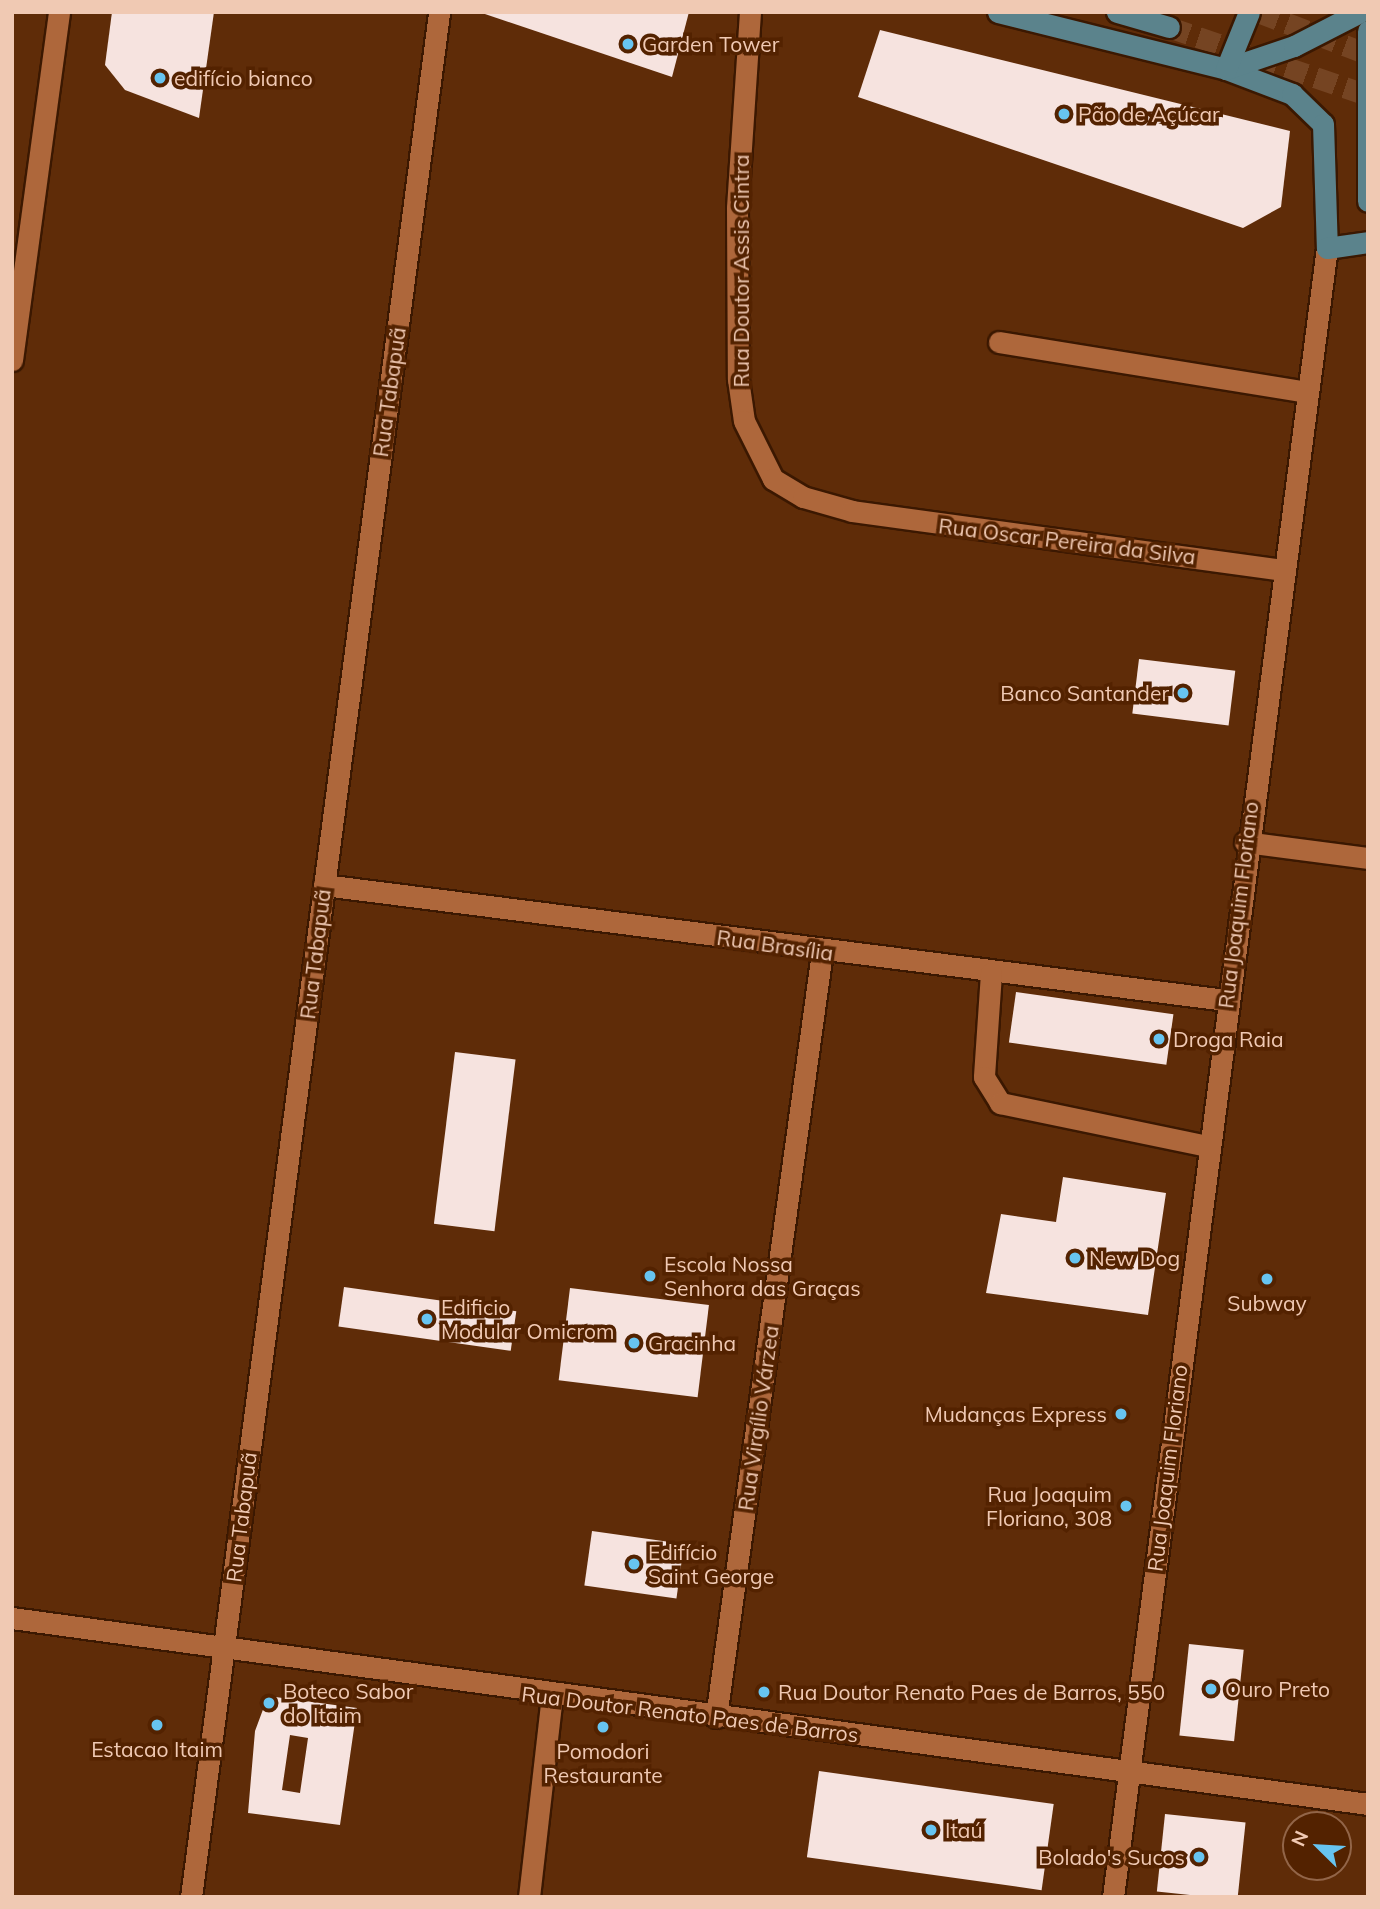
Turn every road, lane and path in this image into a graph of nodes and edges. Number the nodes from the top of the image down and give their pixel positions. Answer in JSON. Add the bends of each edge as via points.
{"nodes":[{"id":1,"x":60,"y":12,"type":"edge"},
{"id":2,"x":439,"y":12,"type":"edge"},
{"id":3,"x":750,"y":12,"type":"edge"},
{"id":4,"x":998,"y":12,"type":"edge"},
{"id":5,"x":1117,"y":12,"type":"edge"},
{"id":6,"x":1249,"y":12,"type":"edge"},
{"id":7,"x":1360,"y":12,"type":"edge"},
{"id":8,"x":1169,"y":27,"type":"tunnel mouth"},
{"id":9,"x":1368,"y":31,"type":"edge"},
{"id":10,"x":1226,"y":69,"type":"junction"},
{"id":11,"x":1368,"y":201,"type":"edge"},
{"id":12,"x":1368,"y":242,"type":"edge"},
{"id":13,"x":1327,"y":248,"type":"junction"},
{"id":14,"x":999,"y":342,"type":"dead end"},
{"id":15,"x":12,"y":360,"type":"edge"},
{"id":16,"x":1307,"y":392,"type":"junction"},
{"id":17,"x":852,"y":510,"type":"joint"},
{"id":18,"x":1282,"y":570,"type":"junction"},
{"id":19,"x":1245,"y":842,"type":"junction"},
{"id":20,"x":1368,"y":858,"type":"edge"},
{"id":21,"x":324,"y":885,"type":"junction"},
{"id":22,"x":822,"y":952,"type":"junction"},
{"id":23,"x":991,"y":973,"type":"junction"},
{"id":24,"x":1226,"y":1000,"type":"junction"},
{"id":25,"x":1207,"y":1146,"type":"junction"},
{"id":26,"x":12,"y":1618,"type":"edge"},
{"id":27,"x":223,"y":1650,"type":"junction"},
{"id":28,"x":552,"y":1696,"type":"junction"},
{"id":29,"x":716,"y":1717,"type":"junction"},
{"id":30,"x":1130,"y":1771,"type":"junction"},
{"id":31,"x":1368,"y":1804,"type":"edge"},
{"id":32,"x":191,"y":1897,"type":"edge"},
{"id":33,"x":529,"y":1897,"type":"edge"},
{"id":34,"x":1112,"y":1897,"type":"edge"}],
"edges":[{"from":1,"to":15,"type":"street"},
{"from":2,"to":21,"type":"street","name":"Rua Tabapuã"},
{"from":3,"to":17,"type":"street","name":"Rua Doutor Assis Cintra","via":[[737,208],[737,379],[744,421],[773,480],[803,497]]},
{"from":4,"to":10,"type":"main road"},
{"from":5,"to":8,"type":"main road"},
{"from":6,"to":10,"type":"main road"},
{"from":7,"to":10,"type":"main road","via":[[1294,46]]},
{"from":9,"to":11,"type":"main road"},
{"from":10,"to":13,"type":"main road","via":[[1292,94],[1323,124]]},
{"from":12,"to":13,"type":"main road"},
{"from":13,"to":16,"type":"street","name":"Rua Joaquim Floriano"},
{"from":14,"to":16,"type":"street"},
{"from":16,"to":18,"type":"street","name":"Rua Joaquim Floriano"},
{"from":17,"to":18,"type":"street","name":"Rua Oscar Pereira da Silva"},
{"from":18,"to":19,"type":"street","name":"Rua Joaquim Floriano"},
{"from":19,"to":20,"type":"street"},
{"from":19,"to":24,"type":"street","name":"Rua Joaquim Floriano"},
{"from":21,"to":22,"type":"street","name":"Rua Brasília"},
{"from":21,"to":27,"type":"street","name":"Rua Tabapuã"},
{"from":22,"to":23,"type":"street","name":"Rua Brasília"},
{"from":22,"to":29,"type":"street","name":"Rua Virgílio Várzea"},
{"from":23,"to":24,"type":"street","name":"Rua Brasília"},
{"from":23,"to":25,"type":"street","via":[[984,1077],[1000,1103]]},
{"from":24,"to":25,"type":"street","name":"Rua Joaquim Floriano"},
{"from":25,"to":30,"type":"street","name":"Rua Joaquim Floriano"},
{"from":26,"to":27,"type":"street","name":"Rua Doutor Renato Paes de Barros"},
{"from":27,"to":28,"type":"street","name":"Rua Doutor Renato Paes de Barros"},
{"from":27,"to":32,"type":"street","name":"Rua Tabapuã"},
{"from":28,"to":29,"type":"street","name":"Rua Doutor Renato Paes de Barros"},
{"from":28,"to":33,"type":"street"},
{"from":29,"to":30,"type":"street","name":"Rua Doutor Renato Paes de Barros"},
{"from":30,"to":31,"type":"street","name":"Rua Doutor Renato Paes de Barros"},
{"from":30,"to":34,"type":"street","name":"Rua Joaquim Floriano"}]}
